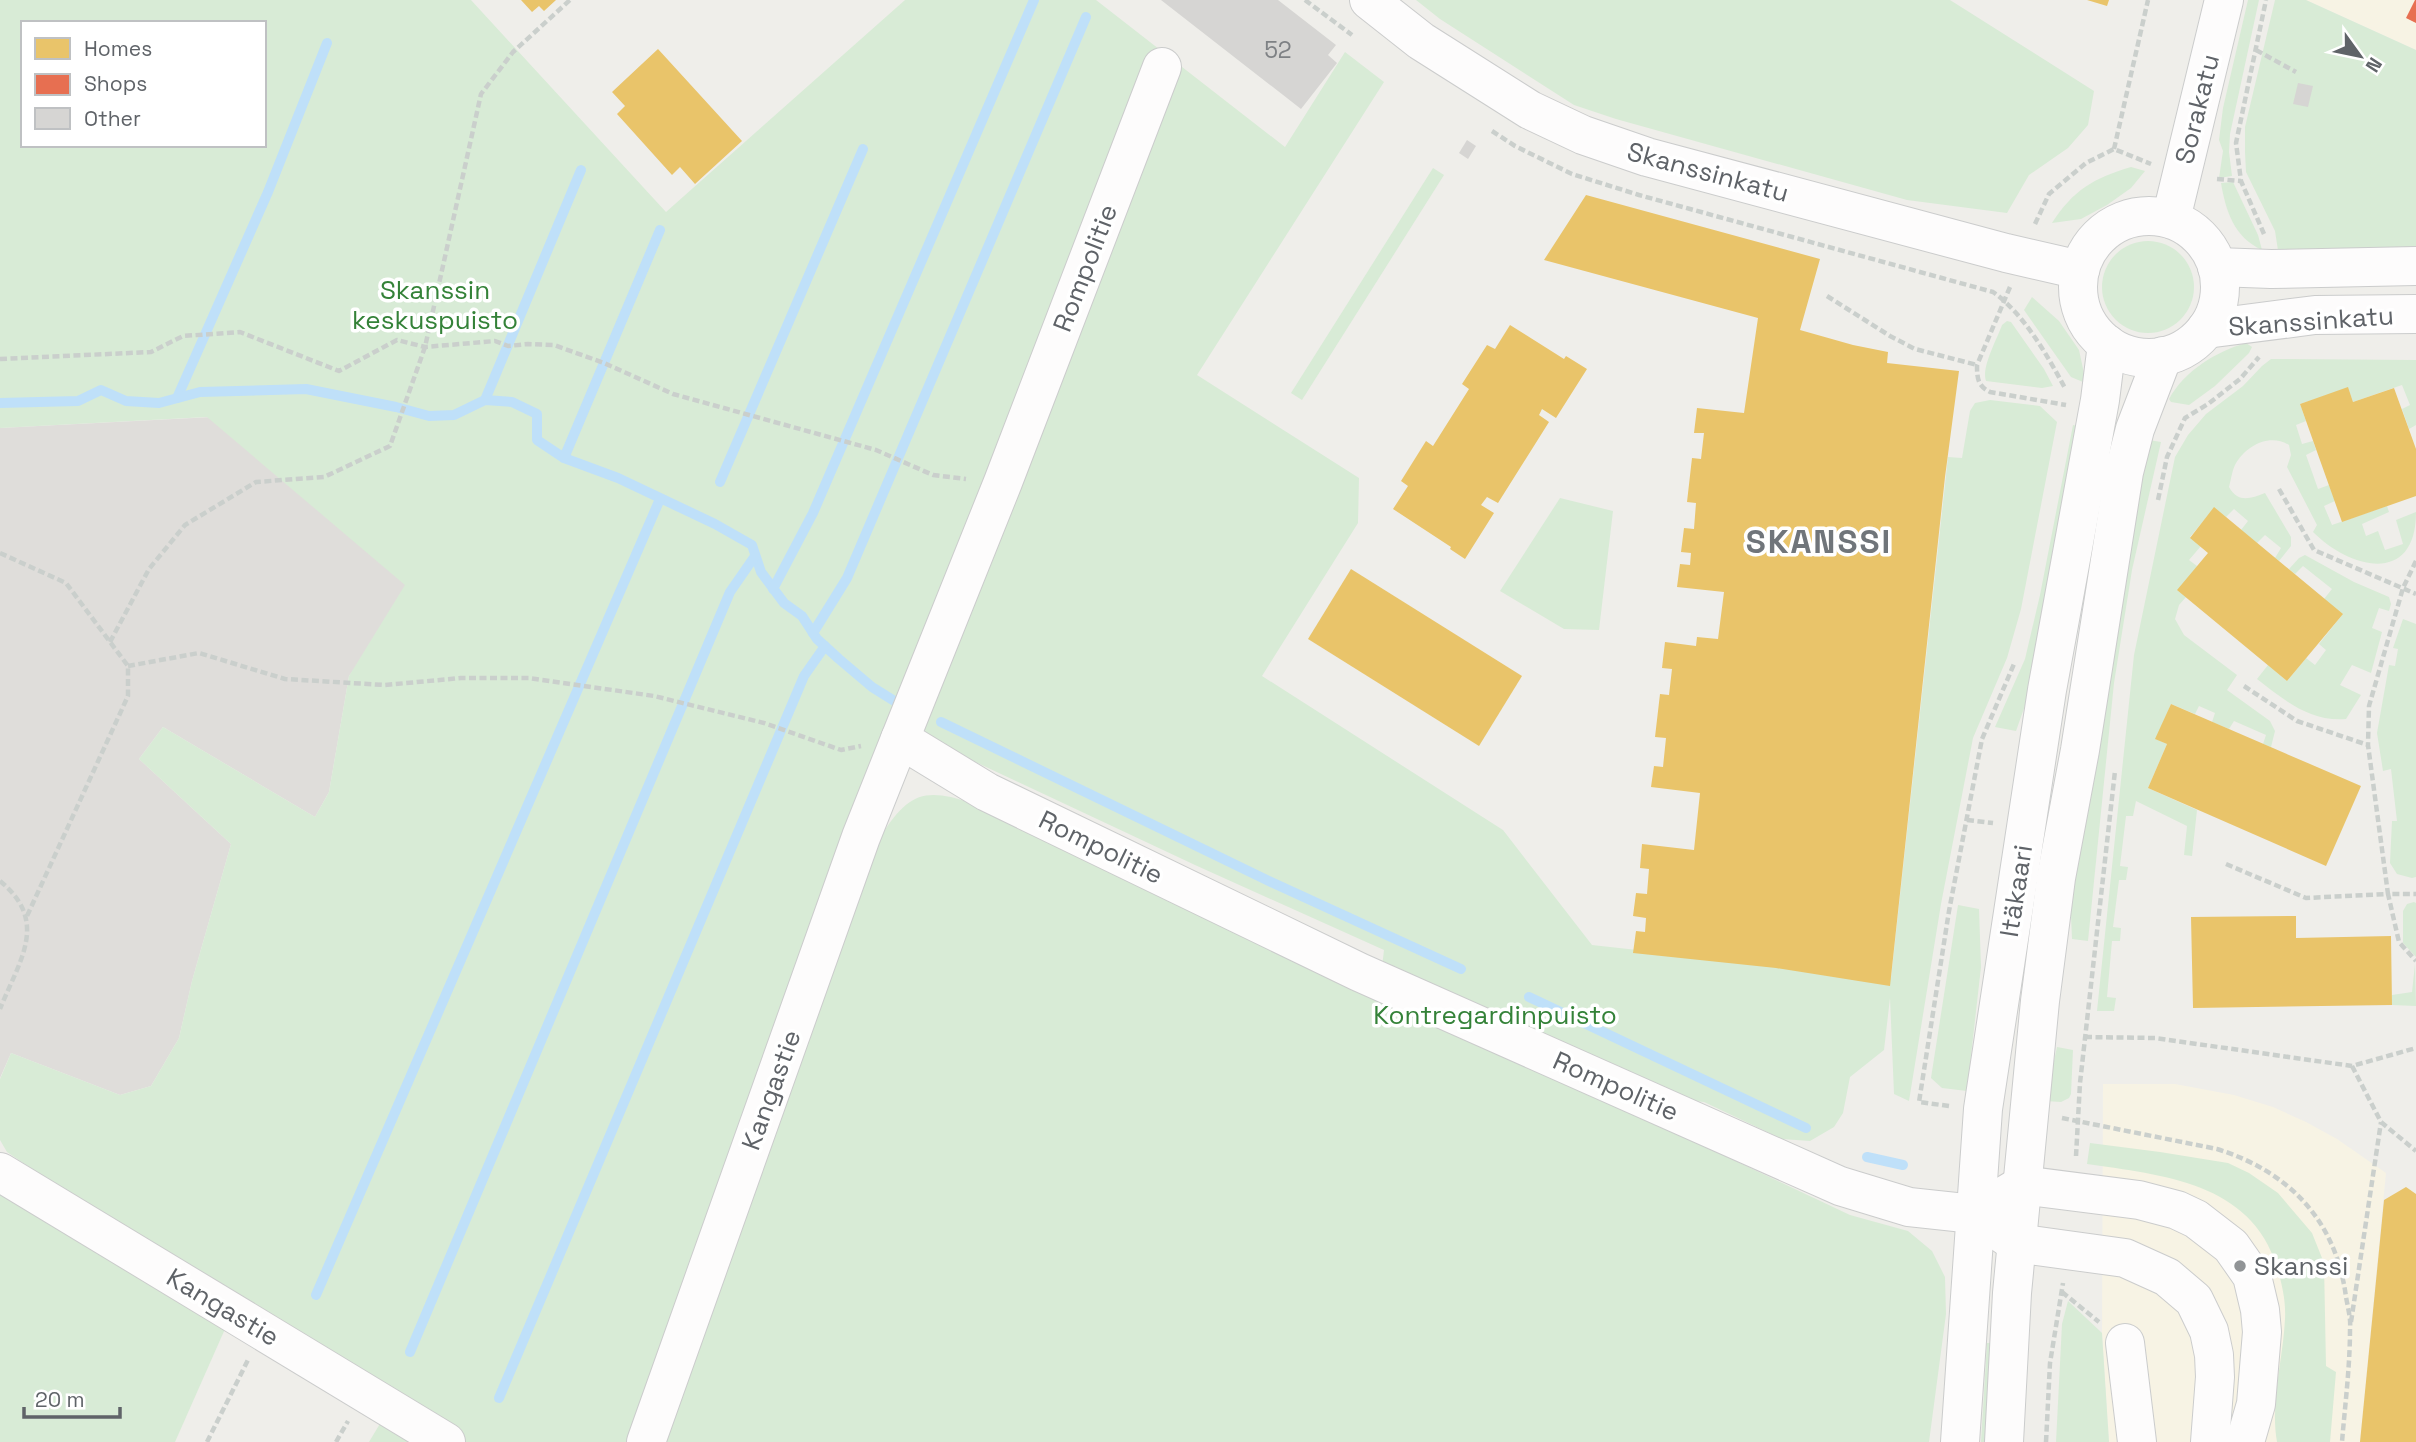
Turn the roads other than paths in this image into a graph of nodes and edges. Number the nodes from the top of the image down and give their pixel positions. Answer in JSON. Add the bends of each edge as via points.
{"nodes":[{"id":1,"x":1368,"y":0,"type":"edge"},
{"id":2,"x":2224,"y":0,"type":"edge"},
{"id":3,"x":1162,"y":67,"type":"dead end"},
{"id":4,"x":2171,"y":219,"type":"junction"},
{"id":5,"x":2416,"y":266,"type":"edge"},
{"id":6,"x":2217,"y":267,"type":"junction"},
{"id":7,"x":2080,"y":270,"type":"junction"},
{"id":8,"x":2416,"y":314,"type":"edge"},
{"id":9,"x":2206,"y":329,"type":"junction"},
{"id":10,"x":2107,"y":344,"type":"junction"},
{"id":11,"x":2163,"y":356,"type":"junction"},
{"id":12,"x":900,"y":739,"type":"junction"},
{"id":13,"x":0,"y":1172,"type":"edge"},
{"id":14,"x":2022,"y":1185,"type":"junction"},
{"id":15,"x":1974,"y":1214,"type":"junction"},
{"id":16,"x":2016,"y":1244,"type":"junction"},
{"id":17,"x":2125,"y":1343,"type":"road end"},
{"id":18,"x":2256,"y":1404,"type":"junction"},
{"id":19,"x":446,"y":1442,"type":"edge"},
{"id":20,"x":646,"y":1442,"type":"edge"},
{"id":21,"x":1960,"y":1442,"type":"edge"},
{"id":22,"x":2004,"y":1442,"type":"edge"},
{"id":23,"x":2137,"y":1442,"type":"edge"},
{"id":24,"x":2210,"y":1442,"type":"edge"},
{"id":25,"x":2245,"y":1442,"type":"edge"},
{"id":26,"x":2266,"y":1442,"type":"edge"}],
"edges":[{"from":1,"to":7,"type":"street","name":"Skanssinkatu","via":[[1422,41],[1530,110],[1583,135],[1647,157]]},
{"from":2,"to":4,"type":"street","name":"Sorakatu"},
{"from":3,"to":12,"type":"street","name":"Rompolitie"},
{"from":4,"to":6,"type":"street","via":[[2200,237]]},
{"from":4,"to":7,"type":"street","via":[[2141,216],[2113,225],[2091,246]]},
{"from":5,"to":6,"type":"street","name":"Skanssinkatu"},
{"from":6,"to":9,"type":"street","via":[[2219,299]]},
{"from":7,"to":10,"type":"street","via":[[2078,290],[2086,320]]},
{"from":8,"to":9,"type":"street","name":"Skanssinkatu","via":[[2315,315]]},
{"from":9,"to":11,"type":"street","via":[[2187,347]]},
{"from":10,"to":11,"type":"street","via":[[2134,356]]},
{"from":10,"to":15,"type":"street","name":"Itäkaari","via":[[2020,861],[1983,1109]]},
{"from":11,"to":14,"type":"street","name":"Itäkaari","via":[[2124,472],[2056,878]]},
{"from":12,"to":15,"type":"street","name":"Rompolitie","via":[[987,792],[1359,972],[1840,1186],[1909,1207]]},
{"from":12,"to":20,"type":"street","name":"Kangastie"},
{"from":13,"to":19,"type":"street","name":"Kangastie"},
{"from":14,"to":15,"type":"street"},
{"from":14,"to":16,"type":"street","name":"Itäkaari"},
{"from":14,"to":18,"type":"street","via":[[2138,1200],[2177,1210],[2231,1246],[2252,1276],[2260,1310]]},
{"from":15,"to":16,"type":"street"},
{"from":15,"to":21,"type":"street","name":"Itäkaari"},
{"from":16,"to":22,"type":"street","name":"Itäkaari"},
{"from":16,"to":24,"type":"street","via":[[2124,1258],[2167,1277],[2193,1300],[2209,1331],[2214,1355]]},
{"from":17,"to":23,"type":"street"},
{"from":18,"to":25,"type":"street"},
{"from":18,"to":26,"type":"street"}]}
